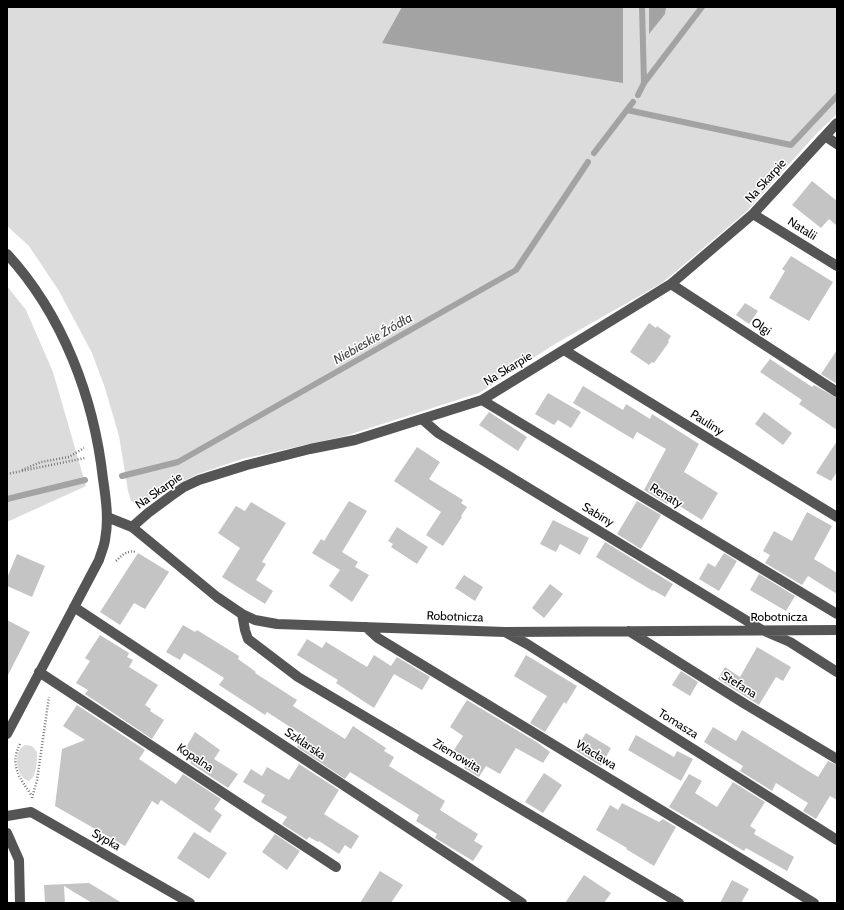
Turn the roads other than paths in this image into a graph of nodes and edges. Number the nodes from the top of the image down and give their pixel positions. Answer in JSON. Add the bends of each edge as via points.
{"nodes":[{"id":1,"x":837,"y":123,"type":"edge"},
{"id":2,"x":825,"y":136,"type":"junction"},
{"id":3,"x":837,"y":144,"type":"edge"},
{"id":4,"x":753,"y":214,"type":"junction"},
{"id":5,"x":7,"y":254,"type":"edge"},
{"id":6,"x":837,"y":266,"type":"edge"},
{"id":7,"x":671,"y":284,"type":"junction"},
{"id":8,"x":564,"y":350,"type":"junction"},
{"id":9,"x":837,"y":392,"type":"edge"},
{"id":10,"x":482,"y":400,"type":"junction"},
{"id":11,"x":422,"y":419,"type":"junction"},
{"id":12,"x":107,"y":516,"type":"junction"},
{"id":13,"x":837,"y":518,"type":"edge"},
{"id":14,"x":132,"y":527,"type":"junction"},
{"id":15,"x":74,"y":607,"type":"junction"},
{"id":16,"x":242,"y":614,"type":"junction"},
{"id":17,"x":837,"y":614,"type":"edge"},
{"id":18,"x":366,"y":627,"type":"junction"},
{"id":19,"x":762,"y":630,"type":"junction"},
{"id":20,"x":837,"y":630,"type":"edge"},
{"id":21,"x":629,"y":631,"type":"junction"},
{"id":22,"x":504,"y":632,"type":"junction"},
{"id":23,"x":39,"y":672,"type":"junction"},
{"id":24,"x":837,"y":672,"type":"edge"},
{"id":25,"x":7,"y":734,"type":"edge"},
{"id":26,"x":837,"y":759,"type":"edge"},
{"id":27,"x":7,"y":816,"type":"edge"},
{"id":28,"x":7,"y":833,"type":"edge"},
{"id":29,"x":837,"y":840,"type":"edge"},
{"id":30,"x":336,"y":866,"type":"dead end"},
{"id":31,"x":20,"y":903,"type":"edge"},
{"id":32,"x":190,"y":903,"type":"edge"},
{"id":33,"x":522,"y":903,"type":"edge"},
{"id":34,"x":679,"y":903,"type":"edge"},
{"id":35,"x":814,"y":903,"type":"edge"}],
"edges":[{"from":1,"to":2,"type":"street","name":"Na Skarpie"},
{"from":2,"to":3,"type":"street"},
{"from":2,"to":4,"type":"street","name":"Na Skarpie"},
{"from":4,"to":6,"type":"street","name":"Natalii"},
{"from":4,"to":7,"type":"street","name":"Na Skarpie"},
{"from":5,"to":12,"type":"street","via":[[42,300],[74,362],[96,435],[102,464]]},
{"from":7,"to":8,"type":"street","name":"Na Skarpie"},
{"from":7,"to":9,"type":"street","name":"Olgi"},
{"from":8,"to":10,"type":"street","name":"Na Skarpie"},
{"from":8,"to":13,"type":"street","name":"Pauliny"},
{"from":10,"to":11,"type":"street","name":"Na Skarpie"},
{"from":10,"to":17,"type":"street","name":"Renaty"},
{"from":11,"to":14,"type":"street","name":"Na Skarpie","via":[[355,440],[247,465],[198,480],[171,496]]},
{"from":11,"to":19,"type":"street","name":"Sabiny","via":[[438,433]]},
{"from":12,"to":14,"type":"street","name":"Robotnicza"},
{"from":12,"to":15,"type":"street","via":[[105,540],[99,560]]},
{"from":14,"to":16,"type":"street","name":"Robotnicza","via":[[217,597]]},
{"from":15,"to":23,"type":"street"},
{"from":15,"to":33,"type":"street","name":"Szklarska"},
{"from":16,"to":18,"type":"street","name":"Robotnicza","via":[[255,620],[277,624]]},
{"from":16,"to":34,"type":"street","name":"Ziemowita","via":[[248,639],[298,677]]},
{"from":18,"to":22,"type":"street","name":"Robotnicza"},
{"from":18,"to":35,"type":"street","name":"Wacława","via":[[384,642]]},
{"from":19,"to":20,"type":"street","name":"Robotnicza"},
{"from":19,"to":21,"type":"street","name":"Robotnicza"},
{"from":19,"to":24,"type":"street","name":"Sabiny","via":[[790,642]]},
{"from":21,"to":22,"type":"street","name":"Robotnicza"},
{"from":21,"to":26,"type":"street","name":"Stefana"},
{"from":22,"to":29,"type":"street","name":"Tomasza","via":[[527,644]]},
{"from":23,"to":25,"type":"street"},
{"from":23,"to":30,"type":"street","name":"Kopalna"},
{"from":27,"to":32,"type":"street","name":"Sypka","via":[[31,812]]},
{"from":28,"to":31,"type":"street","via":[[18,860]]}]}
